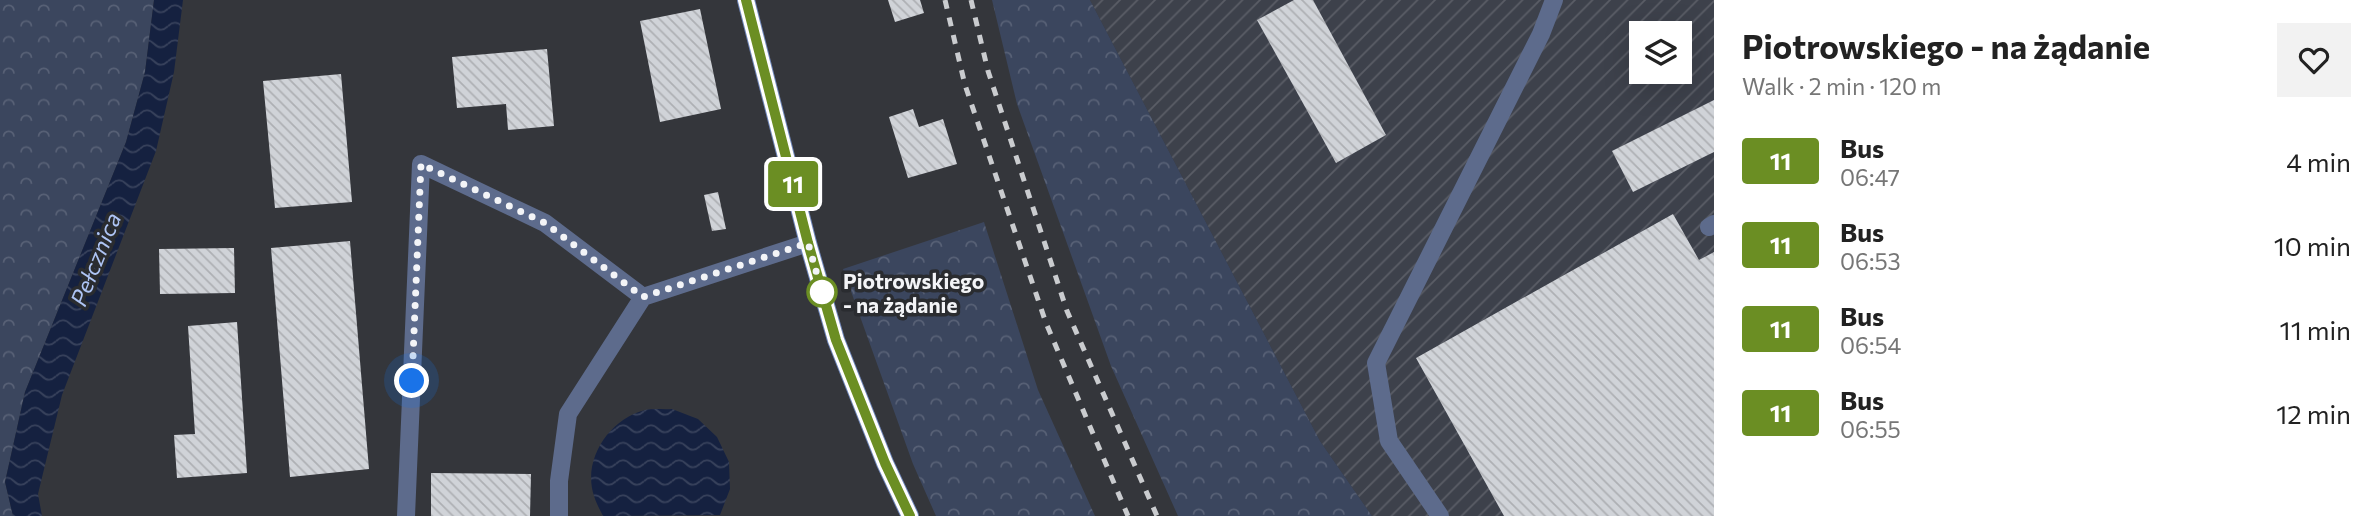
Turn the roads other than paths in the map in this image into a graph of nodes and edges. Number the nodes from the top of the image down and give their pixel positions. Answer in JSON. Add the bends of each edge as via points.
{"nodes":[{"id":1,"x":746,"y":0,"type":"edge"},
{"id":2,"x":1554,"y":0,"type":"edge"},
{"id":3,"x":808,"y":243,"type":"junction"},
{"id":4,"x":643,"y":297,"type":"junction"},
{"id":5,"x":406,"y":516,"type":"edge"},
{"id":6,"x":559,"y":516,"type":"edge"},
{"id":7,"x":910,"y":516,"type":"edge"},
{"id":8,"x":1440,"y":516,"type":"edge"}],
"edges":[{"from":1,"to":3,"type":"street"},
{"from":2,"to":8,"type":"lane","via":[[1376,363],[1389,441]]},
{"from":3,"to":4,"type":"lane"},
{"from":3,"to":7,"type":"street","via":[[836,340]]},
{"from":4,"to":5,"type":"lane","via":[[545,223],[421,164]]},
{"from":4,"to":6,"type":"lane","via":[[568,414]]}]}
